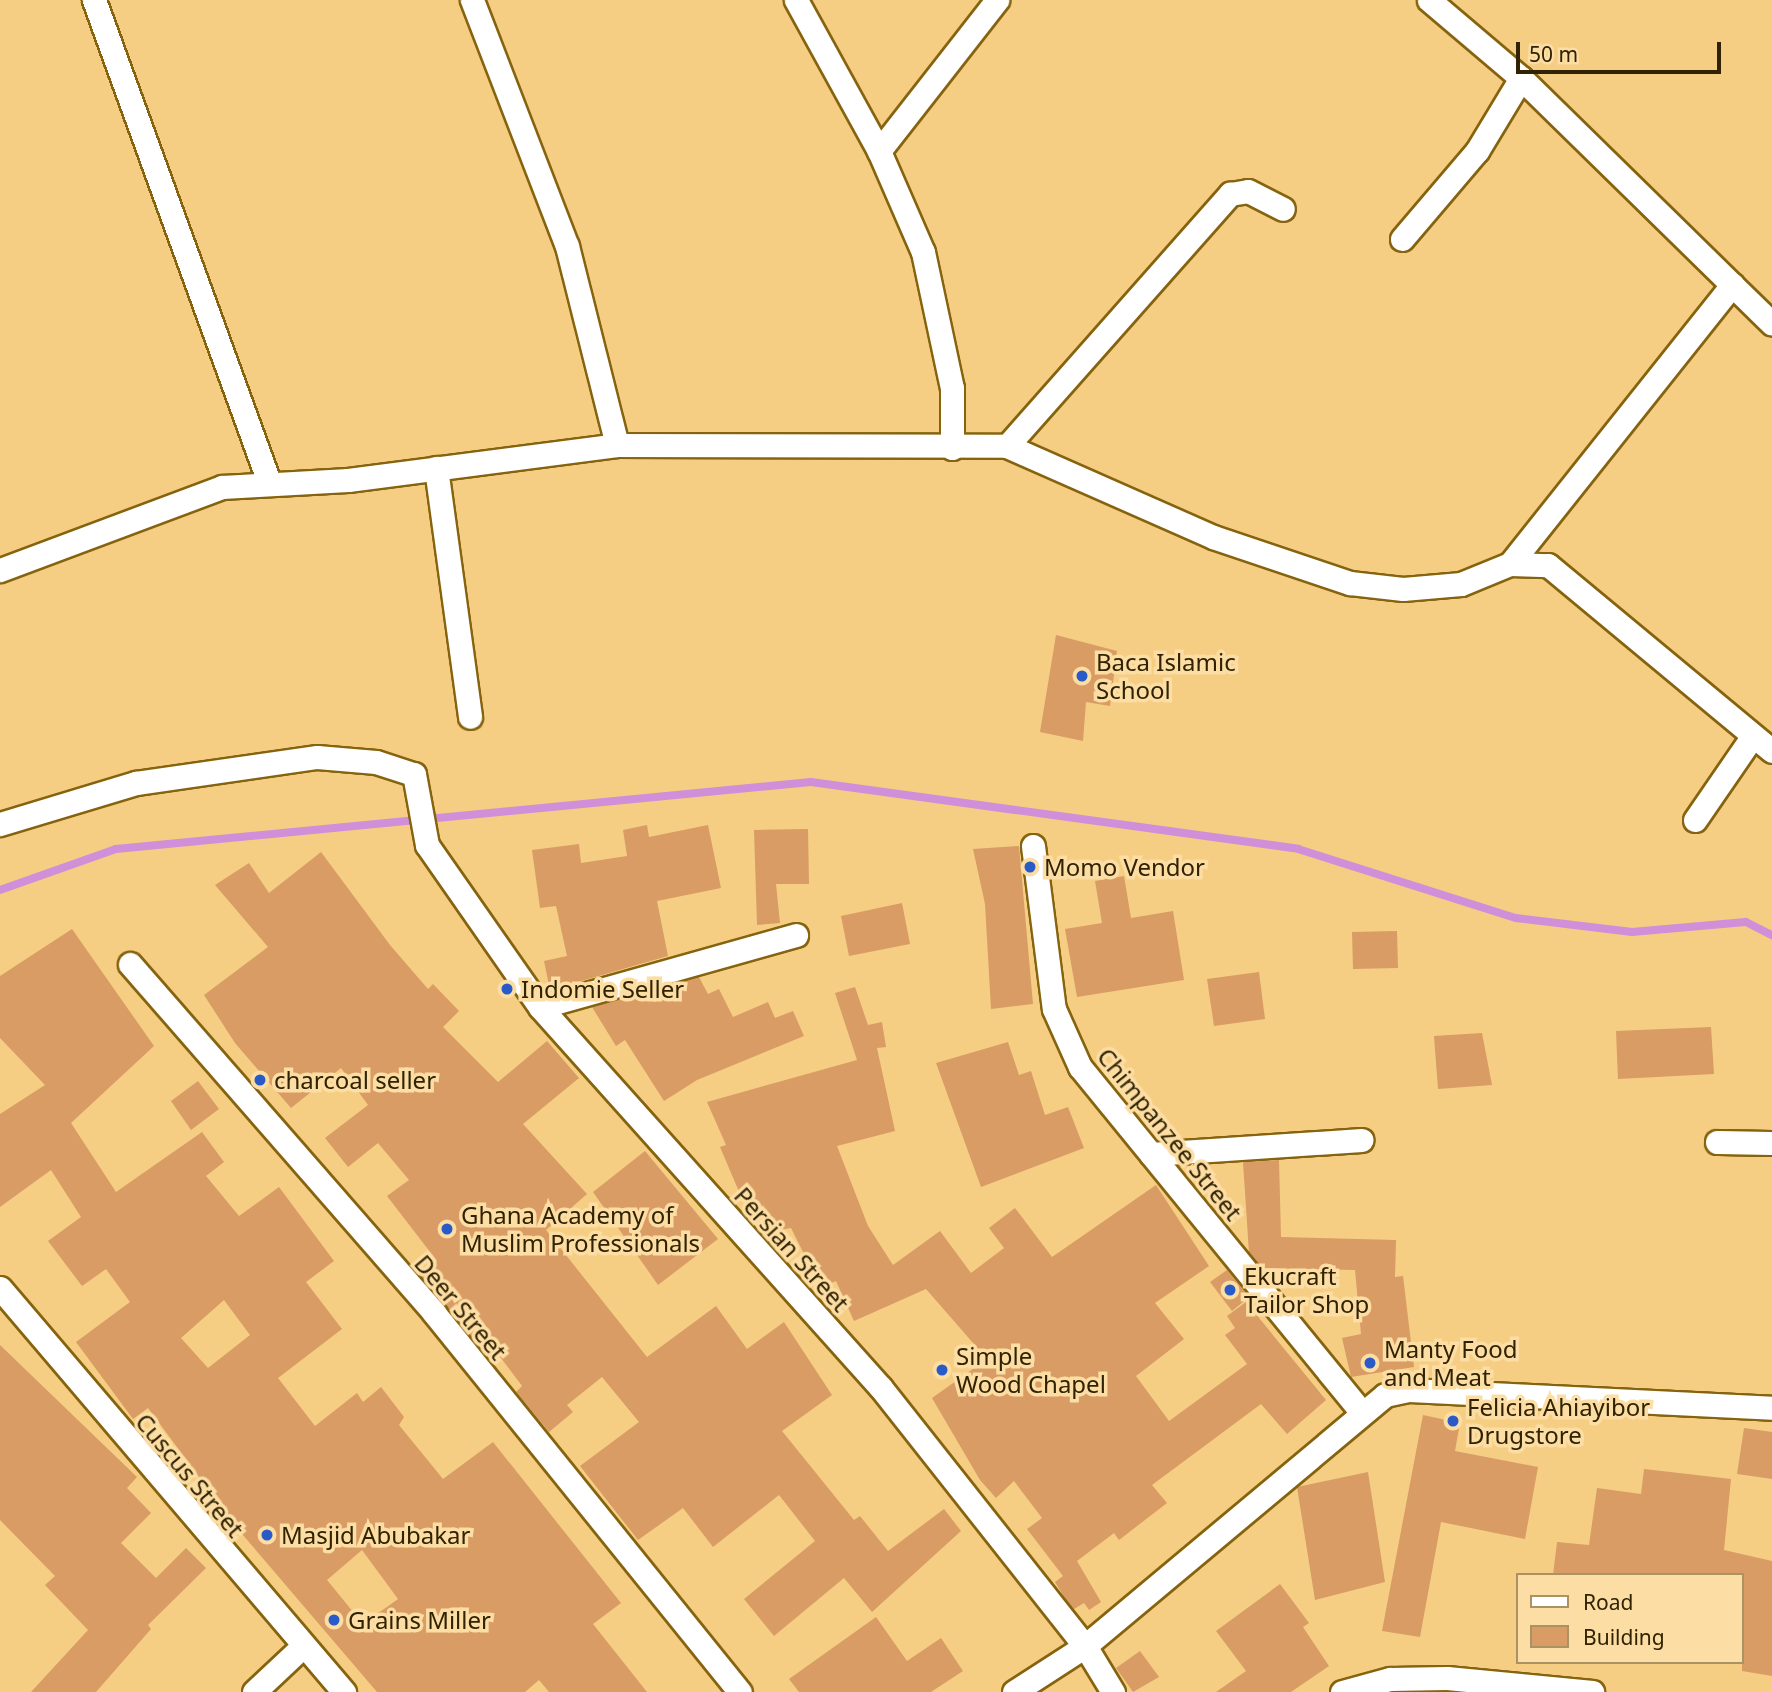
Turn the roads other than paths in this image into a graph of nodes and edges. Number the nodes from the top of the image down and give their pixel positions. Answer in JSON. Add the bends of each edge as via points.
{"nodes":[{"id":1,"x":94,"y":0,"type":"edge"},
{"id":2,"x":472,"y":0,"type":"edge"},
{"id":3,"x":796,"y":0,"type":"edge"},
{"id":4,"x":997,"y":0,"type":"edge"},
{"id":5,"x":1429,"y":0,"type":"edge"},
{"id":6,"x":1521,"y":78,"type":"junction"},
{"id":7,"x":879,"y":151,"type":"junction"},
{"id":8,"x":1283,"y":209,"type":"dead end"},
{"id":9,"x":1402,"y":239,"type":"dead end"},
{"id":10,"x":1732,"y":285,"type":"junction"},
{"id":11,"x":1772,"y":324,"type":"edge"},
{"id":12,"x":617,"y":445,"type":"junction"},
{"id":13,"x":1007,"y":446,"type":"junction"},
{"id":14,"x":952,"y":448,"type":"junction"},
{"id":15,"x":436,"y":468,"type":"junction"},
{"id":16,"x":269,"y":482,"type":"junction"},
{"id":17,"x":1510,"y":564,"type":"junction"},
{"id":18,"x":0,"y":570,"type":"edge"},
{"id":19,"x":470,"y":717,"type":"dead end"},
{"id":20,"x":1752,"y":737,"type":"junction"},
{"id":21,"x":1772,"y":751,"type":"edge"},
{"id":22,"x":1695,"y":820,"type":"dead end"},
{"id":23,"x":0,"y":824,"type":"edge"},
{"id":24,"x":1033,"y":846,"type":"dead end"},
{"id":25,"x":796,"y":935,"type":"dead end"},
{"id":26,"x":130,"y":964,"type":"dead end"},
{"id":27,"x":540,"y":1007,"type":"junction"},
{"id":28,"x":1362,"y":1140,"type":"dead end"},
{"id":29,"x":1717,"y":1142,"type":"dead end"},
{"id":30,"x":1772,"y":1143,"type":"edge"},
{"id":31,"x":1151,"y":1154,"type":"junction"},
{"id":32,"x":0,"y":1288,"type":"edge"},
{"id":33,"x":1772,"y":1408,"type":"edge"},
{"id":34,"x":1362,"y":1412,"type":"junction"},
{"id":35,"x":303,"y":1646,"type":"junction"},
{"id":36,"x":1085,"y":1646,"type":"junction"},
{"id":37,"x":254,"y":1692,"type":"edge"},
{"id":38,"x":344,"y":1692,"type":"edge"},
{"id":39,"x":740,"y":1692,"type":"edge"},
{"id":40,"x":1014,"y":1692,"type":"edge"},
{"id":41,"x":1113,"y":1692,"type":"edge"},
{"id":42,"x":1342,"y":1692,"type":"edge"},
{"id":43,"x":1592,"y":1692,"type":"edge"}],
"edges":[{"from":1,"to":16,"type":"street"},
{"from":2,"to":12,"type":"street","via":[[567,246]]},
{"from":3,"to":7,"type":"street"},
{"from":4,"to":7,"type":"street"},
{"from":5,"to":6,"type":"street"},
{"from":6,"to":9,"type":"street","via":[[1477,151]]},
{"from":6,"to":10,"type":"street"},
{"from":7,"to":14,"type":"street","via":[[923,252],[939,317],[951,387]]},
{"from":8,"to":13,"type":"street","via":[[1248,191],[1230,194]]},
{"from":10,"to":11,"type":"street"},
{"from":10,"to":17,"type":"street"},
{"from":12,"to":14,"type":"street"},
{"from":12,"to":15,"type":"street"},
{"from":13,"to":14,"type":"street"},
{"from":13,"to":17,"type":"street","via":[[1213,537],[1350,583],[1403,589],[1461,584]]},
{"from":15,"to":16,"type":"street"},
{"from":15,"to":19,"type":"street"},
{"from":16,"to":18,"type":"street","via":[[210,490]]},
{"from":17,"to":20,"type":"street","via":[[1548,565]]},
{"from":20,"to":21,"type":"street"},
{"from":20,"to":22,"type":"street"},
{"from":23,"to":27,"type":"street","name":"Persian Street","via":[[136,782],[317,757],[397,766],[414,775],[426,840]]},
{"from":24,"to":31,"type":"street","name":"Chimpanzee Street","via":[[1054,1009],[1080,1066]]},
{"from":25,"to":27,"type":"street"},
{"from":26,"to":39,"type":"street","name":"Deer Street","via":[[434,1313]]},
{"from":27,"to":36,"type":"street","name":"Persian Street","via":[[881,1388]]},
{"from":28,"to":31,"type":"street"},
{"from":29,"to":30,"type":"street"},
{"from":31,"to":34,"type":"street","name":"Chimpanzee Street"},
{"from":32,"to":35,"type":"street","name":"Cuscus Street"},
{"from":33,"to":34,"type":"street","via":[[1409,1390]]},
{"from":34,"to":36,"type":"street"},
{"from":35,"to":37,"type":"street"},
{"from":35,"to":38,"type":"street","name":"Cuscus Street"},
{"from":36,"to":40,"type":"street"},
{"from":36,"to":41,"type":"street","name":"Persian Street"},
{"from":42,"to":43,"type":"street","via":[[1390,1679],[1447,1678]]}]}
